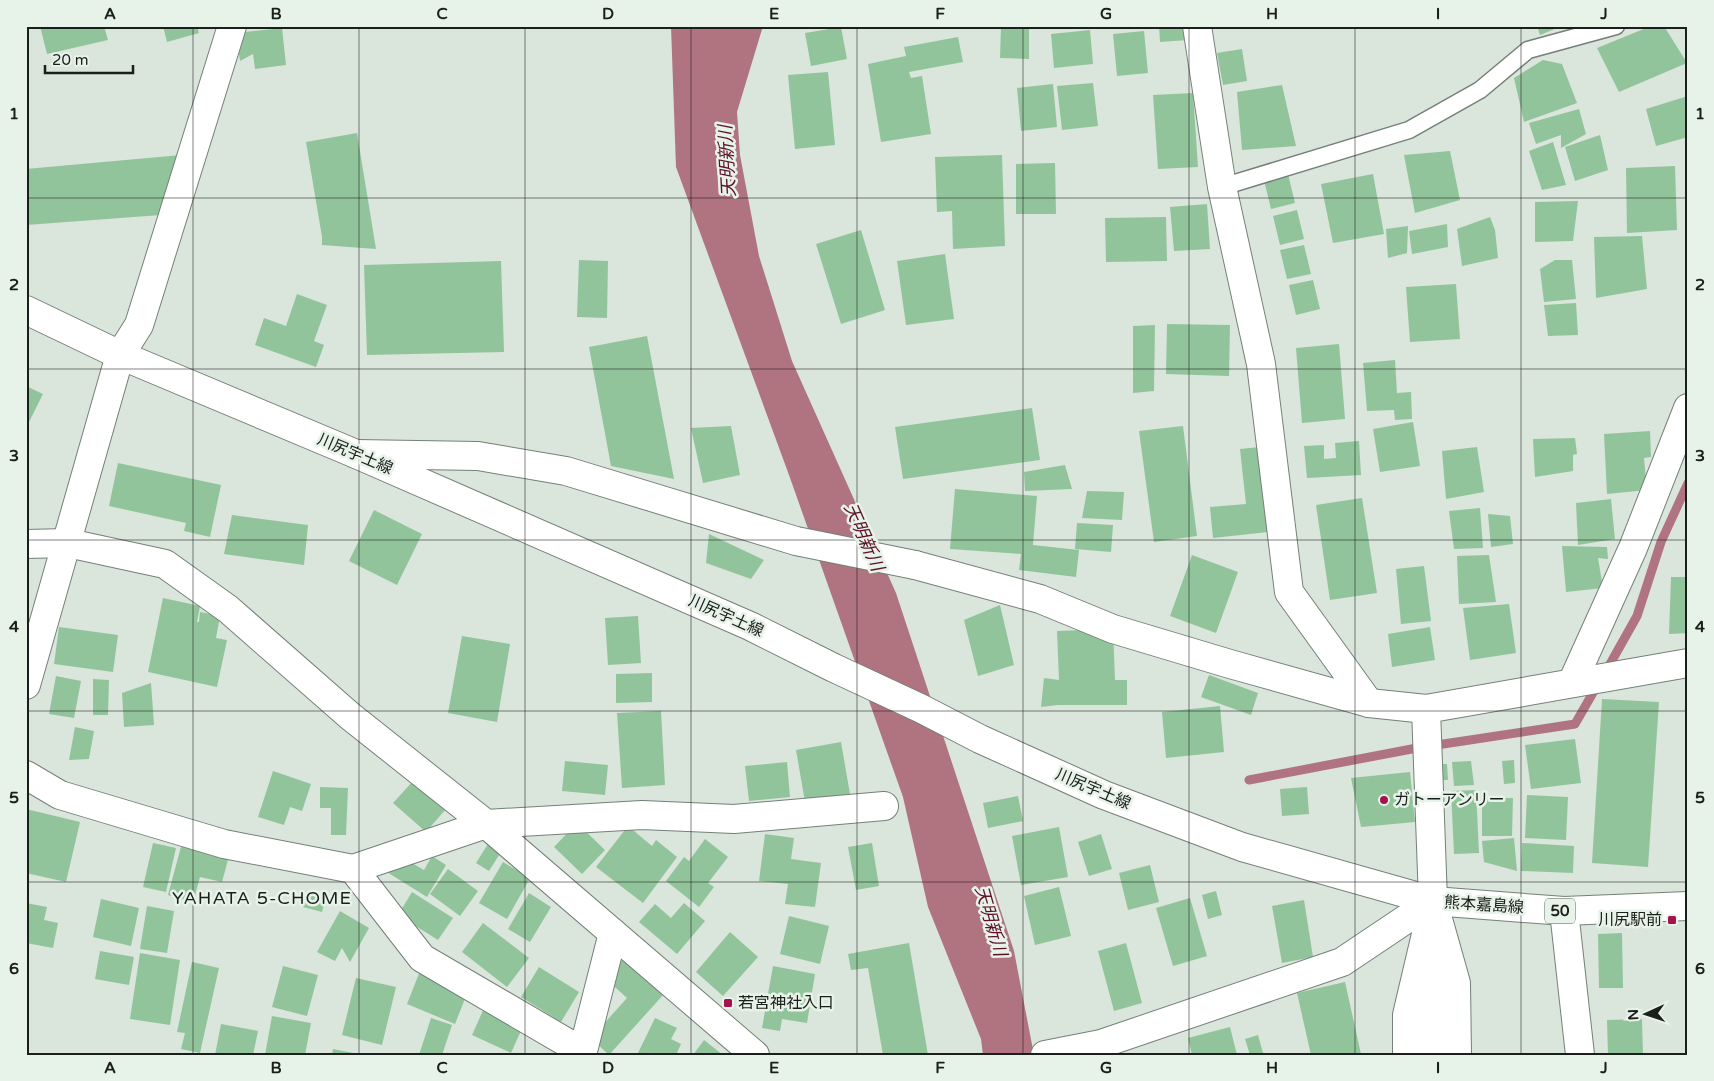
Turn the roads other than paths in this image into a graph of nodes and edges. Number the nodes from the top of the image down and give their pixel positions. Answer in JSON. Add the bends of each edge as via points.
{"nodes":[{"id":1,"x":232,"y":26,"type":"edge"},
{"id":2,"x":1197,"y":26,"type":"edge"},
{"id":3,"x":1616,"y":26,"type":"edge"},
{"id":4,"x":1222,"y":187,"type":"junction"},
{"id":5,"x":26,"y":310,"type":"edge"},
{"id":6,"x":120,"y":355,"type":"junction"},
{"id":7,"x":1688,"y":408,"type":"edge"},
{"id":8,"x":356,"y":454,"type":"junction"},
{"id":9,"x":68,"y":543,"type":"junction"},
{"id":10,"x":26,"y":544,"type":"edge"},
{"id":11,"x":1688,"y":663,"type":"edge"},
{"id":12,"x":1572,"y":683,"type":"junction"},
{"id":13,"x":26,"y":685,"type":"edge"},
{"id":14,"x":1369,"y":703,"type":"junction"},
{"id":15,"x":1426,"y":709,"type":"junction"},
{"id":16,"x":26,"y":775,"type":"edge"},
{"id":17,"x":884,"y":806,"type":"dead end"},
{"id":18,"x":486,"y":824,"type":"junction"},
{"id":19,"x":353,"y":870,"type":"junction"},
{"id":20,"x":1433,"y":901,"type":"junction"},
{"id":21,"x":1688,"y":906,"type":"edge"},
{"id":22,"x":1564,"y":911,"type":"junction"},
{"id":23,"x":613,"y":933,"type":"junction"},
{"id":24,"x":582,"y":1053,"type":"edge"},
{"id":25,"x":755,"y":1055,"type":"edge"},
{"id":26,"x":1045,"y":1055,"type":"edge"},
{"id":27,"x":1407,"y":1055,"type":"edge"},
{"id":28,"x":1432,"y":1055,"type":"edge"},
{"id":29,"x":1457,"y":1055,"type":"edge"},
{"id":30,"x":1580,"y":1055,"type":"edge"}],
"edges":[{"from":1,"to":6,"type":"street","via":[[139,325]]},
{"from":2,"to":4,"type":"street"},
{"from":3,"to":4,"type":"lane","via":[[1528,50],[1480,90],[1409,130]]},
{"from":4,"to":14,"type":"street","via":[[1262,364],[1289,592]]},
{"from":5,"to":6,"type":"street","name":"川尻宇土線"},
{"from":6,"to":8,"type":"street","name":"川尻宇土線"},
{"from":6,"to":9,"type":"street"},
{"from":7,"to":12,"type":"street","via":[[1633,548]]},
{"from":8,"to":14,"type":"street","via":[[478,456],[566,471],[796,541],[915,565],[1040,599],[1113,629]]},
{"from":8,"to":20,"type":"street","name":"川尻宇土線","via":[[750,626],[980,739],[1104,795],[1242,847]]},
{"from":9,"to":10,"type":"street"},
{"from":9,"to":13,"type":"street"},
{"from":9,"to":18,"type":"street","via":[[164,564],[228,609],[350,716]]},
{"from":11,"to":12,"type":"street"},
{"from":12,"to":15,"type":"street"},
{"from":14,"to":15,"type":"street"},
{"from":15,"to":20,"type":"street"},
{"from":16,"to":19,"type":"street","via":[[60,795],[224,844]]},
{"from":17,"to":18,"type":"street","via":[[734,819],[642,815]]},
{"from":18,"to":19,"type":"street"},
{"from":18,"to":23,"type":"street"},
{"from":19,"to":24,"type":"street","via":[[422,958]]},
{"from":20,"to":22,"type":"street","name":"熊本嘉島線","number":"50"},
{"from":20,"to":26,"type":"street","via":[[1342,962],[1101,1044]]},
{"from":20,"to":27,"type":"street","via":[[1407,1016]]},
{"from":20,"to":28,"type":"street","name":"熊本嘉島線"},
{"from":20,"to":29,"type":"street","via":[[1456,983]]},
{"from":21,"to":22,"type":"street","name":"熊本嘉島線","number":"50"},
{"from":22,"to":30,"type":"street"},
{"from":23,"to":24,"type":"street"},
{"from":23,"to":25,"type":"street"}]}
